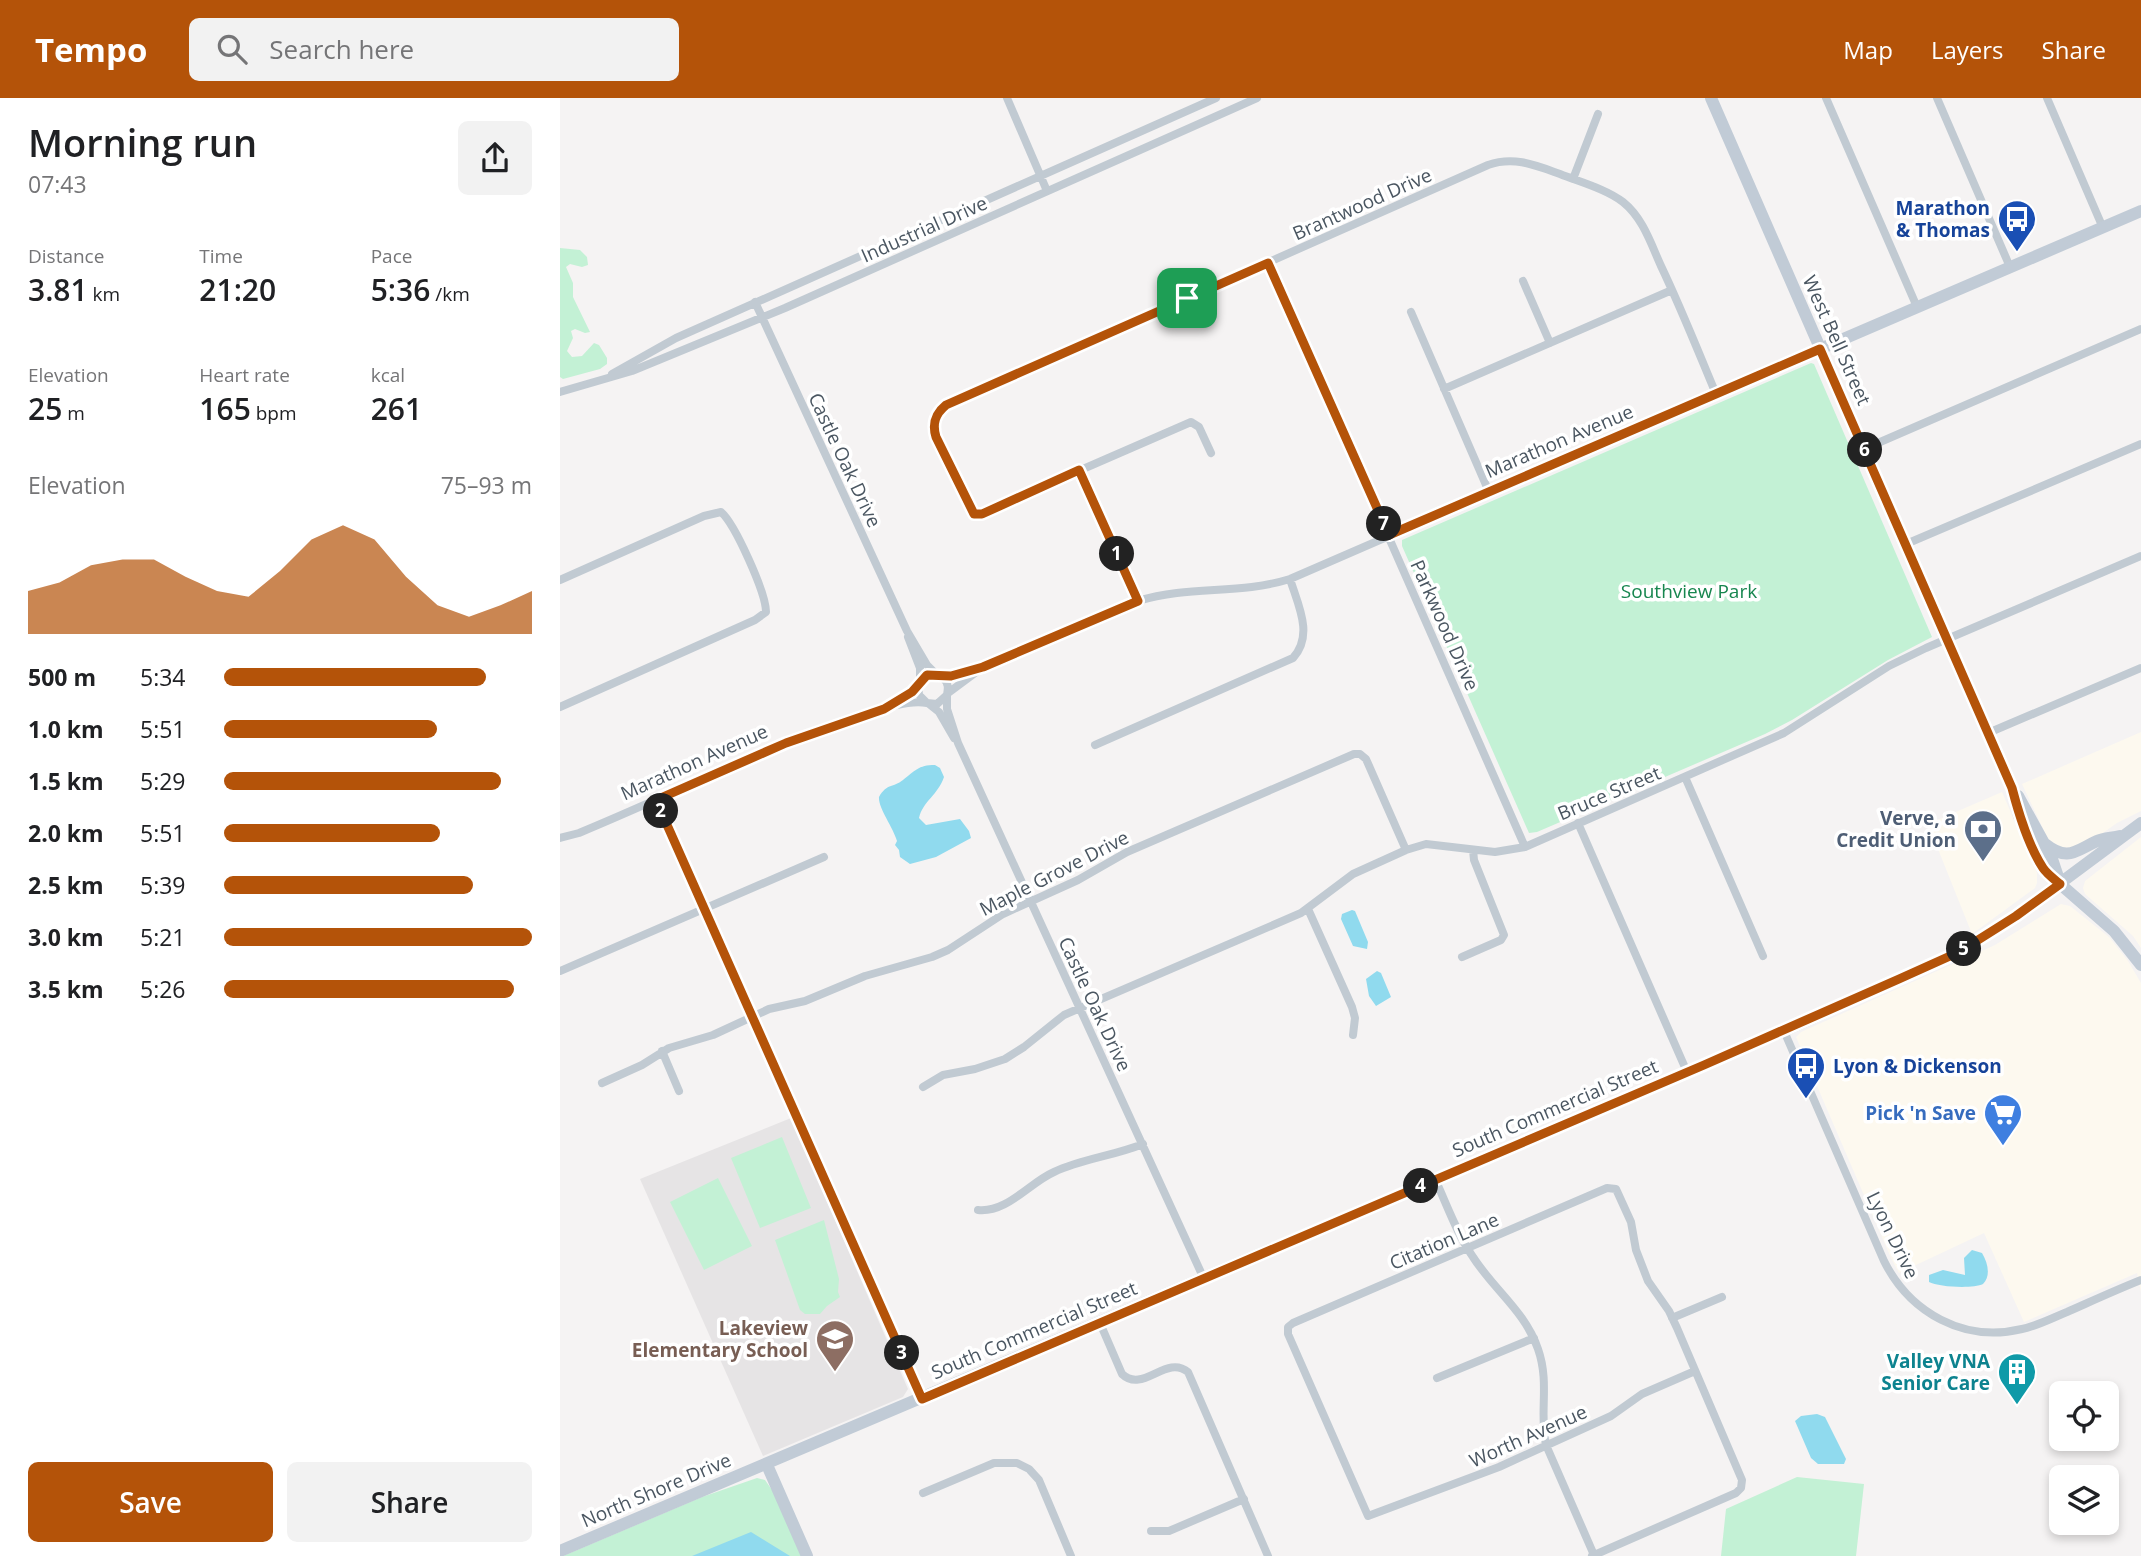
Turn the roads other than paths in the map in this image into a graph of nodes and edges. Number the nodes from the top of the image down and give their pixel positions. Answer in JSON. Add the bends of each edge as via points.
{"nodes":[{"id":1,"x":1007,"y":98,"type":"edge"},
{"id":2,"x":1216,"y":98,"type":"edge"},
{"id":3,"x":1257,"y":98,"type":"edge"},
{"id":4,"x":1826,"y":98,"type":"edge"},
{"id":5,"x":1937,"y":98,"type":"edge"},
{"id":6,"x":2047,"y":98,"type":"edge"},
{"id":7,"x":1712,"y":99,"type":"edge"},
{"id":8,"x":1598,"y":114,"type":"dead end"},
{"id":9,"x":1041,"y":176,"type":"junction"},
{"id":10,"x":1573,"y":179,"type":"junction"},
{"id":11,"x":1047,"y":191,"type":"junction"},
{"id":12,"x":2141,"y":211,"type":"edge"},
{"id":13,"x":2103,"y":228,"type":"junction"},
{"id":14,"x":1268,"y":263,"type":"junction"},
{"id":15,"x":2010,"y":267,"type":"junction"},
{"id":16,"x":1523,"y":281,"type":"dead end"},
{"id":17,"x":1672,"y":290,"type":"junction"},
{"id":18,"x":755,"y":302,"type":"junction"},
{"id":19,"x":1917,"y":307,"type":"junction"},
{"id":20,"x":1411,"y":312,"type":"dead end"},
{"id":21,"x":762,"y":318,"type":"junction"},
{"id":22,"x":2141,"y":329,"type":"edge"},
{"id":23,"x":1550,"y":343,"type":"junction"},
{"id":24,"x":1820,"y":349,"type":"junction"},
{"id":25,"x":601,"y":381,"type":"junction"},
{"id":26,"x":1444,"y":389,"type":"junction"},
{"id":27,"x":560,"y":392,"type":"edge"},
{"id":28,"x":1716,"y":394,"type":"junction"},
{"id":29,"x":2141,"y":443,"type":"edge"},
{"id":30,"x":1864,"y":449,"type":"junction"},
{"id":31,"x":1211,"y":453,"type":"dead end"},
{"id":32,"x":1079,"y":470,"type":"junction"},
{"id":33,"x":1489,"y":492,"type":"junction"},
{"id":34,"x":1389,"y":535,"type":"junction"},
{"id":35,"x":1906,"y":544,"type":"junction"},
{"id":36,"x":2141,"y":556,"type":"edge"},
{"id":37,"x":1290,"y":579,"type":"junction"},
{"id":38,"x":560,"y":580,"type":"edge"},
{"id":39,"x":1138,"y":601,"type":"junction"},
{"id":40,"x":907,"y":631,"type":"junction"},
{"id":41,"x":1947,"y":639,"type":"junction"},
{"id":42,"x":983,"y":667,"type":"junction"},
{"id":43,"x":2141,"y":668,"type":"edge"},
{"id":44,"x":937,"y":675,"type":"junction"},
{"id":45,"x":919,"y":683,"type":"junction"},
{"id":46,"x":947,"y":694,"type":"junction"},
{"id":47,"x":928,"y":703,"type":"junction"},
{"id":48,"x":560,"y":707,"type":"edge"},
{"id":49,"x":884,"y":709,"type":"junction"},
{"id":50,"x":1988,"y":733,"type":"junction"},
{"id":51,"x":958,"y":743,"type":"junction"},
{"id":52,"x":1095,"y":745,"type":"dead end"},
{"id":53,"x":1685,"y":777,"type":"junction"},
{"id":54,"x":2012,"y":788,"type":"junction"},
{"id":55,"x":656,"y":800,"type":"junction"},
{"id":56,"x":1578,"y":823,"type":"junction"},
{"id":57,"x":2141,"y":823,"type":"edge"},
{"id":58,"x":2124,"y":836,"type":"junction"},
{"id":59,"x":560,"y":838,"type":"edge"},
{"id":60,"x":2045,"y":844,"type":"junction"},
{"id":61,"x":1525,"y":847,"type":"junction"},
{"id":62,"x":1406,"y":850,"type":"junction"},
{"id":63,"x":1473,"y":850,"type":"junction"},
{"id":64,"x":824,"y":857,"type":"dead end"},
{"id":65,"x":2060,"y":884,"type":"junction"},
{"id":66,"x":1030,"y":901,"type":"junction"},
{"id":67,"x":705,"y":909,"type":"junction"},
{"id":68,"x":1308,"y":909,"type":"junction"},
{"id":69,"x":1763,"y":956,"type":"dead end"},
{"id":70,"x":1462,"y":957,"type":"dead end"},
{"id":71,"x":2141,"y":965,"type":"edge"},
{"id":72,"x":560,"y":971,"type":"edge"},
{"id":73,"x":1079,"y":1008,"type":"junction"},
{"id":74,"x":752,"y":1016,"type":"junction"},
{"id":75,"x":1784,"y":1031,"type":"junction"},
{"id":76,"x":1353,"y":1035,"type":"dead end"},
{"id":77,"x":662,"y":1051,"type":"junction"},
{"id":78,"x":1688,"y":1072,"type":"junction"},
{"id":79,"x":602,"y":1083,"type":"dead end"},
{"id":80,"x":923,"y":1087,"type":"dead end"},
{"id":81,"x":679,"y":1091,"type":"dead end"},
{"id":82,"x":1143,"y":1143,"type":"junction"},
{"id":83,"x":1435,"y":1180,"type":"junction"},
{"id":84,"x":978,"y":1210,"type":"dead end"},
{"id":85,"x":1467,"y":1249,"type":"junction"},
{"id":86,"x":1204,"y":1279,"type":"junction"},
{"id":87,"x":2141,"y":1280,"type":"edge"},
{"id":88,"x":1722,"y":1297,"type":"dead end"},
{"id":89,"x":1672,"y":1318,"type":"junction"},
{"id":90,"x":1100,"y":1323,"type":"junction"},
{"id":91,"x":1534,"y":1338,"type":"junction"},
{"id":92,"x":1695,"y":1371,"type":"junction"},
{"id":93,"x":1437,"y":1378,"type":"dead end"},
{"id":94,"x":922,"y":1399,"type":"junction"},
{"id":95,"x":1546,"y":1445,"type":"junction"},
{"id":96,"x":767,"y":1465,"type":"junction"},
{"id":97,"x":923,"y":1493,"type":"dead end"},
{"id":98,"x":1244,"y":1499,"type":"junction"},
{"id":99,"x":1368,"y":1516,"type":"joint"},
{"id":100,"x":1151,"y":1531,"type":"dead end"},
{"id":101,"x":560,"y":1551,"type":"edge"},
{"id":102,"x":1593,"y":1555,"type":"edge"},
{"id":103,"x":807,"y":1556,"type":"edge"},
{"id":104,"x":1072,"y":1556,"type":"edge"},
{"id":105,"x":1268,"y":1556,"type":"edge"}],
"edges":[{"from":1,"to":9,"type":"street"},
{"from":2,"to":9,"type":"street","name":"Industrial Drive"},
{"from":3,"to":11,"type":"street","name":"Industrial Drive"},
{"from":4,"to":19,"type":"street"},
{"from":5,"to":15,"type":"street"},
{"from":6,"to":13,"type":"street"},
{"from":7,"to":24,"type":"main road","name":"West Bell Street"},
{"from":8,"to":10,"type":"street"},
{"from":9,"to":11,"type":"street"},
{"from":9,"to":18,"type":"street","name":"Industrial Drive"},
{"from":10,"to":14,"type":"street","name":"Brantwood Drive","via":[[1521,161],[1497,162]]},
{"from":10,"to":17,"type":"street","name":"Brantwood Drive","via":[[1618,199],[1633,212]]},
{"from":11,"to":21,"type":"street","name":"Industrial Drive"},
{"from":12,"to":13,"type":"main road","name":"Marathon Avenue"},
{"from":13,"to":15,"type":"main road","name":"Marathon Avenue"},
{"from":14,"to":32,"type":"street","name":"Brantwood Drive","via":[[939,411],[936,437],[974,514]]},
{"from":14,"to":34,"type":"street","name":"Parkwood Drive"},
{"from":15,"to":19,"type":"main road","name":"Marathon Avenue"},
{"from":16,"to":23,"type":"street"},
{"from":17,"to":23,"type":"street"},
{"from":17,"to":28,"type":"street","name":"Brantwood Drive"},
{"from":18,"to":21,"type":"street","name":"Castle Oak Drive"},
{"from":18,"to":25,"type":"street","name":"Industrial Drive","via":[[676,338]]},
{"from":19,"to":24,"type":"main road","name":"Marathon Avenue"},
{"from":20,"to":26,"type":"street"},
{"from":21,"to":25,"type":"street","name":"Industrial Drive"},
{"from":21,"to":40,"type":"street","name":"Castle Oak Drive"},
{"from":22,"to":30,"type":"street"},
{"from":23,"to":26,"type":"street"},
{"from":24,"to":28,"type":"street","name":"Marathon Avenue"},
{"from":24,"to":30,"type":"main road","name":"West Bell Street"},
{"from":25,"to":27,"type":"street","name":"Industrial Drive"},
{"from":26,"to":33,"type":"street"},
{"from":28,"to":33,"type":"street","name":"Marathon Avenue"},
{"from":29,"to":35,"type":"street"},
{"from":30,"to":35,"type":"main road","name":"West Bell Street"},
{"from":31,"to":32,"type":"street","via":[[1199,427],[1191,422]]},
{"from":32,"to":39,"type":"street"},
{"from":33,"to":34,"type":"street","name":"Marathon Avenue"},
{"from":34,"to":37,"type":"street","name":"Marathon Avenue"},
{"from":34,"to":61,"type":"street","name":"Parkwood Drive"},
{"from":35,"to":41,"type":"main road","name":"West Bell Street"},
{"from":36,"to":41,"type":"street","name":"Bruce Street"},
{"from":37,"to":39,"type":"street","name":"Marathon Avenue","via":[[1253,588],[1179,591]]},
{"from":37,"to":52,"type":"street","via":[[1305,632],[1293,658]]},
{"from":38,"to":48,"type":"street","via":[[721,512],[732,524],[764,596],[766,612]]},
{"from":39,"to":42,"type":"street","name":"Marathon Avenue"},
{"from":40,"to":44,"type":"street","name":"Castle Oak Drive"},
{"from":40,"to":45,"type":"street","name":"Castle Oak Drive","via":[[920,668]]},
{"from":41,"to":50,"type":"main road","name":"West Bell Street"},
{"from":41,"to":53,"type":"street","name":"Bruce Street","via":[[1889,666],[1795,727]]},
{"from":42,"to":44,"type":"street","name":"Marathon Avenue"},
{"from":42,"to":46,"type":"street","name":"Marathon Avenue"},
{"from":43,"to":50,"type":"street"},
{"from":44,"to":45,"type":"street","via":[[927,675]]},
{"from":44,"to":46,"type":"street","via":[[946,682]]},
{"from":45,"to":47,"type":"street","via":[[919,695]]},
{"from":45,"to":49,"type":"street","name":"Marathon Avenue"},
{"from":46,"to":47,"type":"street","via":[[940,703]]},
{"from":46,"to":51,"type":"street","name":"Castle Oak Drive"},
{"from":47,"to":49,"type":"street","name":"Marathon Avenue"},
{"from":47,"to":51,"type":"street","name":"Castle Oak Drive"},
{"from":49,"to":55,"type":"street","name":"Marathon Avenue","via":[[786,743]]},
{"from":50,"to":54,"type":"main road","name":"West Bell Street"},
{"from":51,"to":66,"type":"street","name":"Castle Oak Drive"},
{"from":53,"to":56,"type":"street","name":"Bruce Street"},
{"from":53,"to":69,"type":"street"},
{"from":54,"to":60,"type":"main road","name":"West Bell Street"},
{"from":54,"to":65,"type":"main road","name":"West Bell Street","via":[[2044,870]]},
{"from":55,"to":59,"type":"street","name":"Marathon Avenue"},
{"from":55,"to":67,"type":"street"},
{"from":56,"to":61,"type":"street","name":"Bruce Street"},
{"from":56,"to":78,"type":"street"},
{"from":57,"to":58,"type":"main road","name":"South Commercial Street"},
{"from":58,"to":60,"type":"main road","via":[[2099,839],[2068,854]]},
{"from":58,"to":65,"type":"main road","name":"South Commercial Street"},
{"from":60,"to":65,"type":"main road","name":"West Bell Street"},
{"from":61,"to":63,"type":"street","name":"Bruce Street"},
{"from":62,"to":63,"type":"street","name":"Bruce Street","via":[[1426,844]]},
{"from":62,"to":66,"type":"street","name":"Maple Grove Drive","via":[[1366,760],[1357,753],[1127,852]]},
{"from":62,"to":68,"type":"street","name":"Bruce Street","via":[[1353,874]]},
{"from":63,"to":70,"type":"street","via":[[1504,935],[1502,940]]},
{"from":64,"to":67,"type":"street"},
{"from":65,"to":71,"type":"main road","via":[[2114,931]]},
{"from":65,"to":75,"type":"main road","name":"South Commercial Street","via":[[1959,952]]},
{"from":66,"to":73,"type":"street","name":"Castle Oak Drive"},
{"from":66,"to":74,"type":"street","name":"Maple Grove Drive","via":[[932,957]]},
{"from":67,"to":72,"type":"street"},
{"from":67,"to":74,"type":"street"},
{"from":68,"to":73,"type":"street","name":"Bruce Street"},
{"from":68,"to":76,"type":"street","via":[[1352,1007]]},
{"from":73,"to":80,"type":"street","name":"Bruce Street","via":[[1058,1018],[1005,1059],[943,1075]]},
{"from":73,"to":82,"type":"street","name":"Castle Oak Drive"},
{"from":74,"to":77,"type":"street","name":"Maple Grove Drive","via":[[713,1035]]},
{"from":74,"to":94,"type":"street"},
{"from":75,"to":78,"type":"main road","name":"South Commercial Street"},
{"from":75,"to":87,"type":"street","name":"Lyon Drive","via":[[1884,1261],[1896,1283],[1922,1309],[1961,1328],[2011,1332]]},
{"from":77,"to":79,"type":"street","name":"Maple Grove Drive"},
{"from":77,"to":81,"type":"street"},
{"from":78,"to":83,"type":"main road","name":"South Commercial Street"},
{"from":82,"to":84,"type":"street","via":[[1054,1171],[995,1210]]},
{"from":82,"to":86,"type":"street","name":"Castle Oak Drive"},
{"from":83,"to":85,"type":"street"},
{"from":83,"to":86,"type":"main road","name":"South Commercial Street"},
{"from":85,"to":89,"type":"street","name":"Citation Lane","via":[[1614,1187],[1631,1222],[1648,1281]]},
{"from":85,"to":91,"type":"street","via":[[1519,1312]]},
{"from":85,"to":99,"type":"street","name":"Citation Lane","via":[[1288,1327]]},
{"from":86,"to":90,"type":"main road","name":"South Commercial Street"},
{"from":88,"to":89,"type":"street"},
{"from":89,"to":92,"type":"street"},
{"from":90,"to":94,"type":"main road","name":"South Commercial Street"},
{"from":90,"to":98,"type":"street","via":[[1127,1378],[1136,1381],[1174,1366],[1188,1372]]},
{"from":91,"to":93,"type":"street"},
{"from":91,"to":95,"type":"street","via":[[1545,1379]]},
{"from":92,"to":95,"type":"street","name":"Worth Avenue"},
{"from":92,"to":102,"type":"street","via":[[1742,1480],[1741,1488]]},
{"from":94,"to":96,"type":"main road","name":"South Commercial Street"},
{"from":95,"to":99,"type":"street","name":"Worth Avenue","via":[[1479,1476]]},
{"from":95,"to":102,"type":"street"},
{"from":96,"to":101,"type":"main road","name":"North Shore Drive"},
{"from":96,"to":103,"type":"main road"},
{"from":97,"to":104,"type":"street","via":[[994,1464],[1017,1463],[1039,1480]]},
{"from":98,"to":100,"type":"street","via":[[1169,1531]]},
{"from":98,"to":105,"type":"street"}]}
